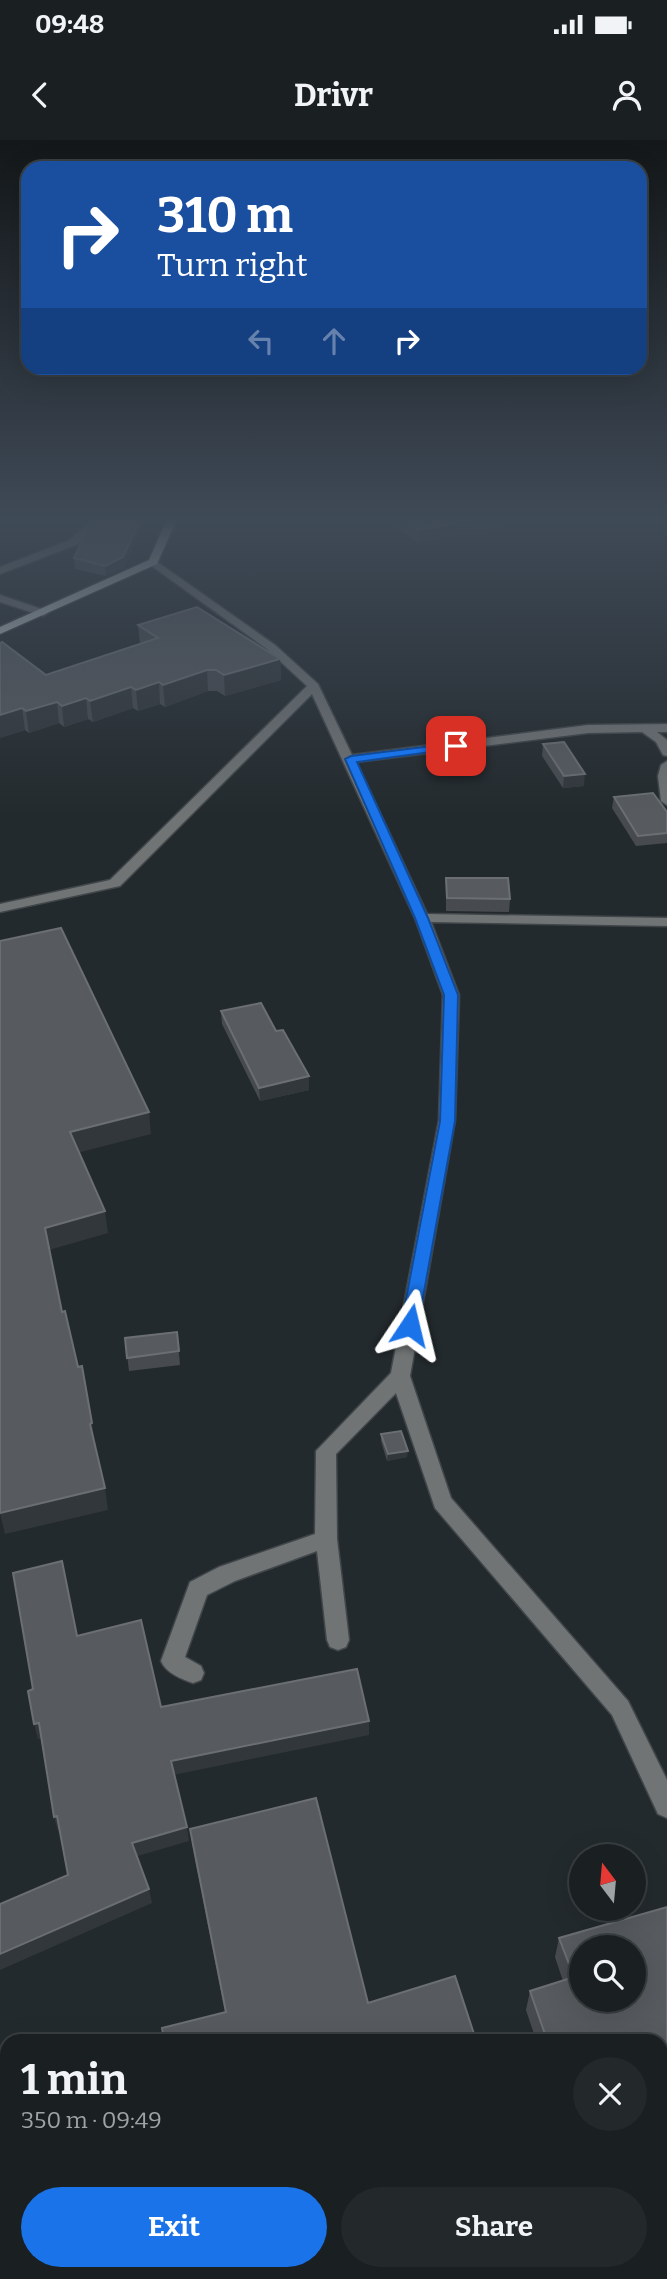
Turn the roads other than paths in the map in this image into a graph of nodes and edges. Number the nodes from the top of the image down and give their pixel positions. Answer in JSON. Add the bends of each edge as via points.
{"nodes":[{"id":1,"x":29,"y":619,"type":"edge"},
{"id":2,"x":232,"y":619,"type":"edge"},
{"id":3,"x":0,"y":631,"type":"edge"},
{"id":4,"x":314,"y":686,"type":"junction"},
{"id":5,"x":667,"y":727,"type":"edge"},
{"id":6,"x":644,"y":728,"type":"junction"},
{"id":7,"x":667,"y":752,"type":"edge"},
{"id":8,"x":351,"y":759,"type":"junction"},
{"id":9,"x":667,"y":765,"type":"edge"},
{"id":10,"x":667,"y":801,"type":"edge"},
{"id":11,"x":0,"y":908,"type":"edge"},
{"id":12,"x":422,"y":918,"type":"junction"},
{"id":13,"x":667,"y":922,"type":"edge"},
{"id":14,"x":400,"y":1376,"type":"junction"},
{"id":15,"x":326,"y":1539,"type":"junction"},
{"id":16,"x":338,"y":1640,"type":"dead end"},
{"id":17,"x":193,"y":1673,"type":"dead end"},
{"id":18,"x":667,"y":1806,"type":"edge"}],
"edges":[{"from":1,"to":3,"type":"main road"},
{"from":2,"to":4,"type":"street"},
{"from":4,"to":8,"type":"street"},
{"from":4,"to":11,"type":"street","via":[[115,883]]},
{"from":5,"to":6,"type":"street"},
{"from":6,"to":7,"type":"street","via":[[661,740]]},
{"from":6,"to":8,"type":"street","via":[[588,729]]},
{"from":8,"to":12,"type":"street"},
{"from":9,"to":10,"type":"street"},
{"from":12,"to":13,"type":"street"},
{"from":12,"to":14,"type":"street","via":[[451,995],[447,1121]]},
{"from":14,"to":15,"type":"street","via":[[326,1451]]},
{"from":14,"to":18,"type":"street","via":[[442,1502],[620,1708]]},
{"from":15,"to":16,"type":"street"},
{"from":15,"to":17,"type":"street","via":[[198,1589],[172,1661]]}]}
